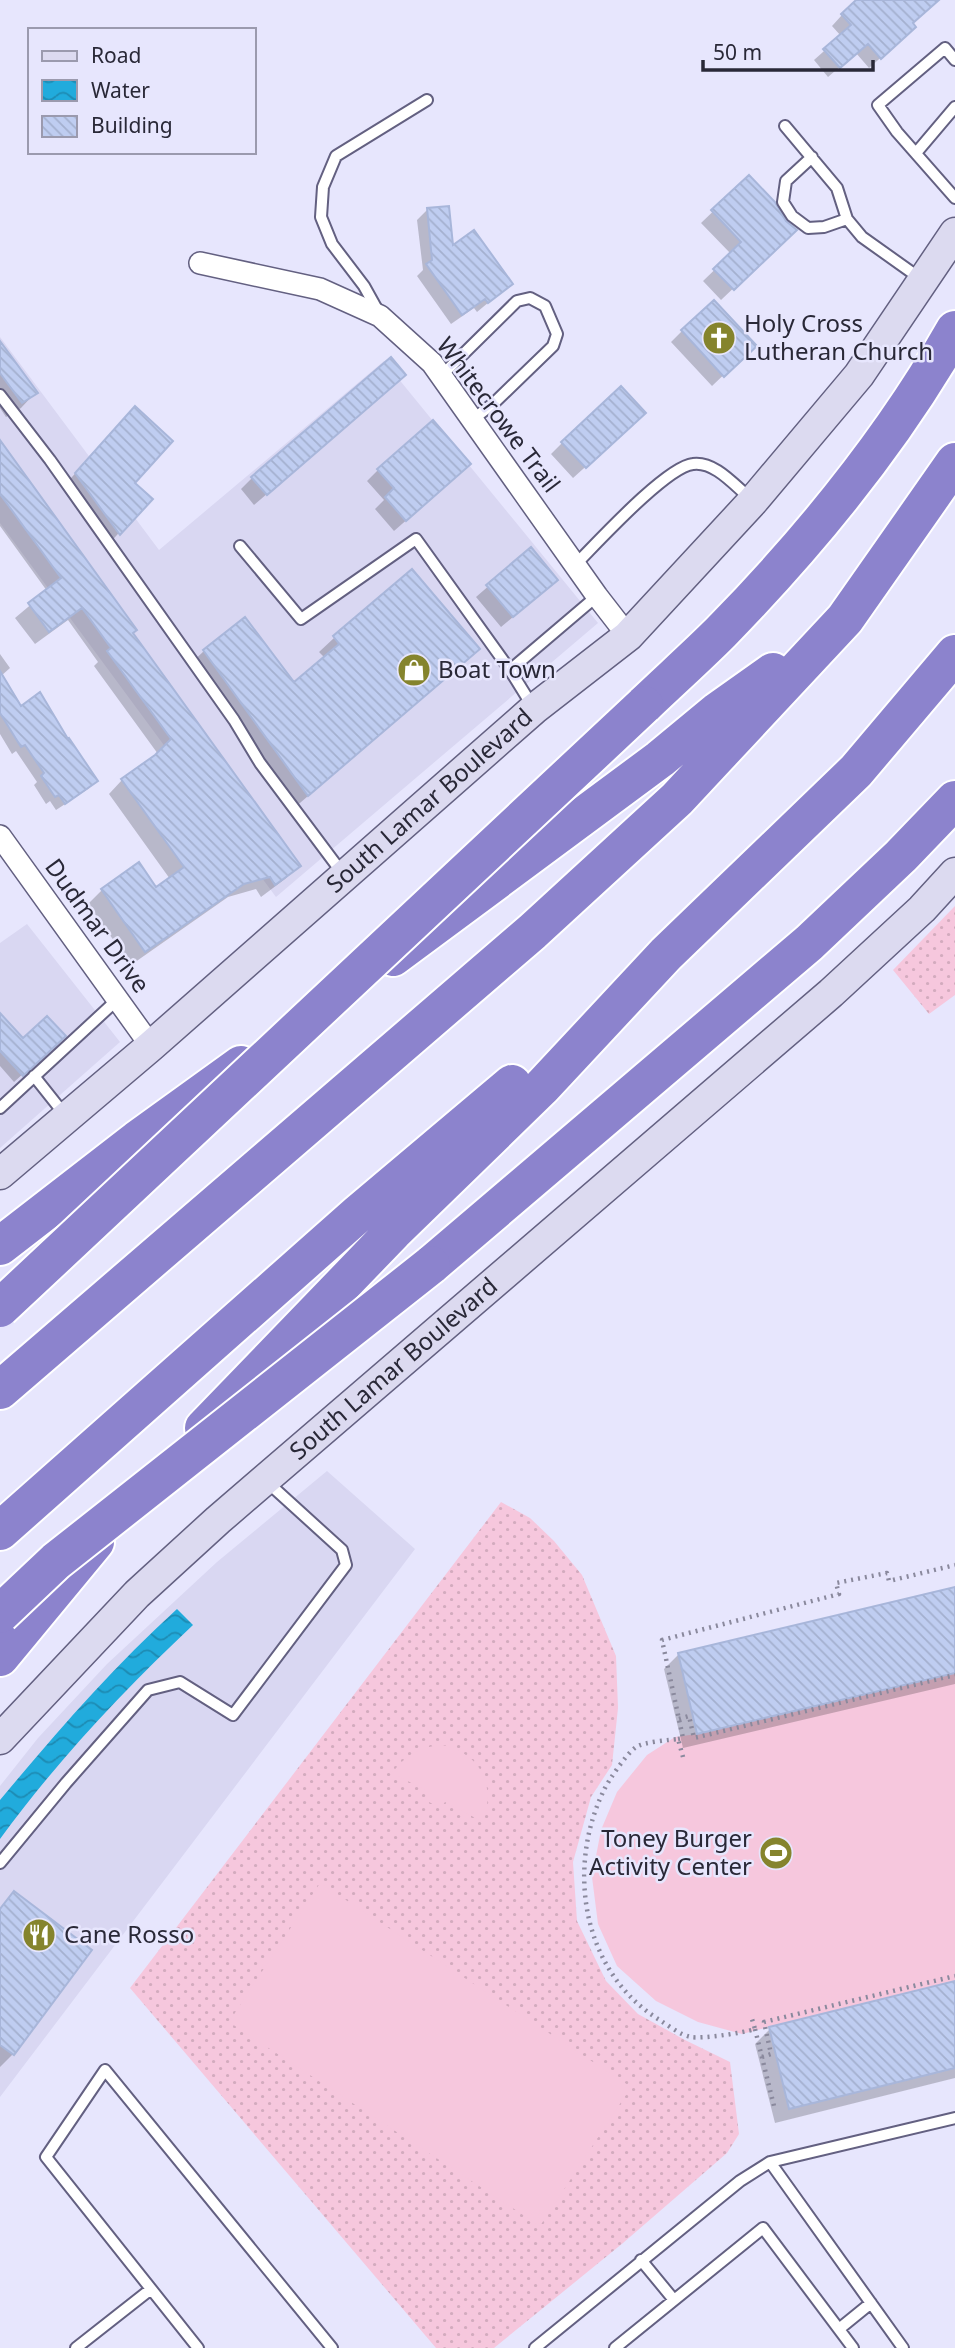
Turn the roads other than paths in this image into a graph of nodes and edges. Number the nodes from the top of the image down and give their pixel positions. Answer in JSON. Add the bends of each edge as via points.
{"nodes":[{"id":1,"x":955,"y":60,"type":"edge"},
{"id":2,"x":427,"y":100,"type":"dead end"},
{"id":3,"x":955,"y":107,"type":"edge"},
{"id":4,"x":785,"y":126,"type":"dead end"},
{"id":5,"x":916,"y":153,"type":"junction"},
{"id":6,"x":812,"y":158,"type":"junction"},
{"id":7,"x":955,"y":198,"type":"edge"},
{"id":8,"x":847,"y":219,"type":"junction"},
{"id":9,"x":955,"y":233,"type":"edge"},
{"id":10,"x":200,"y":263,"type":"dead end"},
{"id":11,"x":923,"y":281,"type":"junction"},
{"id":12,"x":380,"y":316,"type":"junction"},
{"id":13,"x":955,"y":330,"type":"edge"},
{"id":14,"x":440,"y":376,"type":"junction"},
{"id":15,"x":0,"y":395,"type":"edge"},
{"id":16,"x":472,"y":420,"type":"junction"},
{"id":17,"x":955,"y":462,"type":"edge"},
{"id":18,"x":753,"y":501,"type":"junction"},
{"id":19,"x":240,"y":546,"type":"dead end"},
{"id":20,"x":575,"y":565,"type":"junction"},
{"id":21,"x":597,"y":596,"type":"junction"},
{"id":22,"x":845,"y":619,"type":"junction"},
{"id":23,"x":628,"y":636,"type":"junction"},
{"id":24,"x":955,"y":654,"type":"edge"},
{"id":25,"x":510,"y":670,"type":"junction"},
{"id":26,"x":534,"y":709,"type":"junction"},
{"id":27,"x":955,"y":800,"type":"edge"},
{"id":28,"x":0,"y":836,"type":"edge"},
{"id":29,"x":955,"y":873,"type":"edge"},
{"id":30,"x":344,"y":876,"type":"junction"},
{"id":31,"x":666,"y":954,"type":"junction"},
{"id":32,"x":118,"y":999,"type":"junction"},
{"id":33,"x":151,"y":1046,"type":"junction"},
{"id":34,"x":34,"y":1076,"type":"junction"},
{"id":35,"x":0,"y":1108,"type":"edge"},
{"id":36,"x":67,"y":1117,"type":"junction"},
{"id":37,"x":0,"y":1174,"type":"edge"},
{"id":38,"x":0,"y":1246,"type":"edge"},
{"id":39,"x":0,"y":1308,"type":"edge"},
{"id":40,"x":0,"y":1390,"type":"edge"},
{"id":41,"x":265,"y":1480,"type":"junction"},
{"id":42,"x":0,"y":1531,"type":"edge"},
{"id":43,"x":0,"y":1614,"type":"edge"},
{"id":44,"x":0,"y":1657,"type":"edge"},
{"id":45,"x":0,"y":1739,"type":"edge"},
{"id":46,"x":0,"y":1863,"type":"edge"},
{"id":47,"x":955,"y":2118,"type":"edge"},
{"id":48,"x":770,"y":2162,"type":"junction"},
{"id":49,"x":641,"y":2260,"type":"junction"},
{"id":50,"x":151,"y":2289,"type":"junction"},
{"id":51,"x":674,"y":2300,"type":"junction"},
{"id":52,"x":871,"y":2303,"type":"junction"},
{"id":53,"x":839,"y":2329,"type":"junction"},
{"id":54,"x":76,"y":2348,"type":"edge"},
{"id":55,"x":198,"y":2348,"type":"edge"},
{"id":56,"x":332,"y":2348,"type":"edge"},
{"id":57,"x":535,"y":2348,"type":"edge"},
{"id":58,"x":615,"y":2348,"type":"edge"},
{"id":59,"x":853,"y":2348,"type":"edge"},
{"id":60,"x":903,"y":2348,"type":"edge"}],
"edges":[{"from":1,"to":5,"type":"lane","via":[[945,48],[878,105]]},
{"from":2,"to":12,"type":"lane","via":[[336,156],[323,187],[321,217],[332,244]]},
{"from":3,"to":5,"type":"lane"},
{"from":4,"to":6,"type":"lane"},
{"from":5,"to":7,"type":"lane"},
{"from":6,"to":8,"type":"lane","via":[[837,188]]},
{"from":6,"to":8,"type":"lane","via":[[786,181],[783,202],[808,228]]},
{"from":8,"to":11,"type":"lane","via":[[862,237]]},
{"from":9,"to":11,"type":"main road","name":"South Lamar Boulevard"},
{"from":10,"to":12,"type":"street","name":"Whitecrowe Trail","via":[[320,289]]},
{"from":11,"to":18,"type":"main road","name":"South Lamar Boulevard","via":[[859,375]]},
{"from":12,"to":14,"type":"street","name":"Whitecrowe Trail","via":[[432,363]]},
{"from":13,"to":39,"type":"highway","bridge":true,"via":[[869,461],[803,544],[720,633]]},
{"from":14,"to":16,"type":"street","name":"Whitecrowe Trail"},
{"from":14,"to":16,"type":"lane","via":[[517,302],[530,298],[545,306],[557,334],[553,346]]},
{"from":15,"to":30,"type":"lane"},
{"from":16,"to":20,"type":"street","name":"Whitecrowe Trail"},
{"from":17,"to":22,"type":"highway"},
{"from":18,"to":20,"type":"lane","via":[[716,469],[694,464],[676,470]]},
{"from":18,"to":23,"type":"main road","name":"South Lamar Boulevard"},
{"from":19,"to":25,"type":"lane","via":[[301,619],[416,539]]},
{"from":20,"to":21,"type":"street","name":"Whitecrowe Trail"},
{"from":21,"to":23,"type":"street","name":"Whitecrowe Trail"},
{"from":21,"to":25,"type":"lane"},
{"from":22,"to":38,"type":"highway"},
{"from":22,"to":40,"type":"highway","via":[[677,799],[542,923]]},
{"from":23,"to":26,"type":"main road","name":"South Lamar Boulevard"},
{"from":24,"to":31,"type":"highway","via":[[856,771]]},
{"from":25,"to":26,"type":"lane"},
{"from":26,"to":30,"type":"main road","name":"South Lamar Boulevard"},
{"from":27,"to":43,"type":"highway","bridge":true,"via":[[808,943],[431,1265],[56,1561]]},
{"from":28,"to":32,"type":"street","name":"Dudmar Drive"},
{"from":29,"to":41,"type":"main road","name":"South Lamar Boulevard","via":[[831,993]]},
{"from":30,"to":33,"type":"main road","name":"South Lamar Boulevard"},
{"from":31,"to":42,"type":"highway","via":[[359,1213]]},
{"from":31,"to":44,"type":"highway","via":[[541,1088],[394,1232],[107,1529]]},
{"from":32,"to":33,"type":"street","name":"Dudmar Drive"},
{"from":32,"to":34,"type":"lane"},
{"from":33,"to":36,"type":"main road","name":"South Lamar Boulevard"},
{"from":34,"to":35,"type":"lane"},
{"from":34,"to":36,"type":"lane"},
{"from":36,"to":37,"type":"main road","name":"South Lamar Boulevard"},
{"from":41,"to":45,"type":"main road","name":"South Lamar Boulevard","via":[[138,1594]]},
{"from":41,"to":46,"type":"lane","via":[[342,1550],[346,1565],[233,1715],[180,1682],[148,1690]]},
{"from":47,"to":48,"type":"lane"},
{"from":48,"to":49,"type":"lane"},
{"from":48,"to":52,"type":"lane"},
{"from":49,"to":51,"type":"lane"},
{"from":49,"to":57,"type":"lane"},
{"from":50,"to":54,"type":"lane"},
{"from":50,"to":55,"type":"lane"},
{"from":50,"to":56,"type":"lane","via":[[46,2157],[106,2070]]},
{"from":51,"to":53,"type":"lane","via":[[763,2228]]},
{"from":51,"to":58,"type":"lane"},
{"from":52,"to":53,"type":"lane"},
{"from":52,"to":60,"type":"lane"},
{"from":53,"to":59,"type":"lane"}]}
